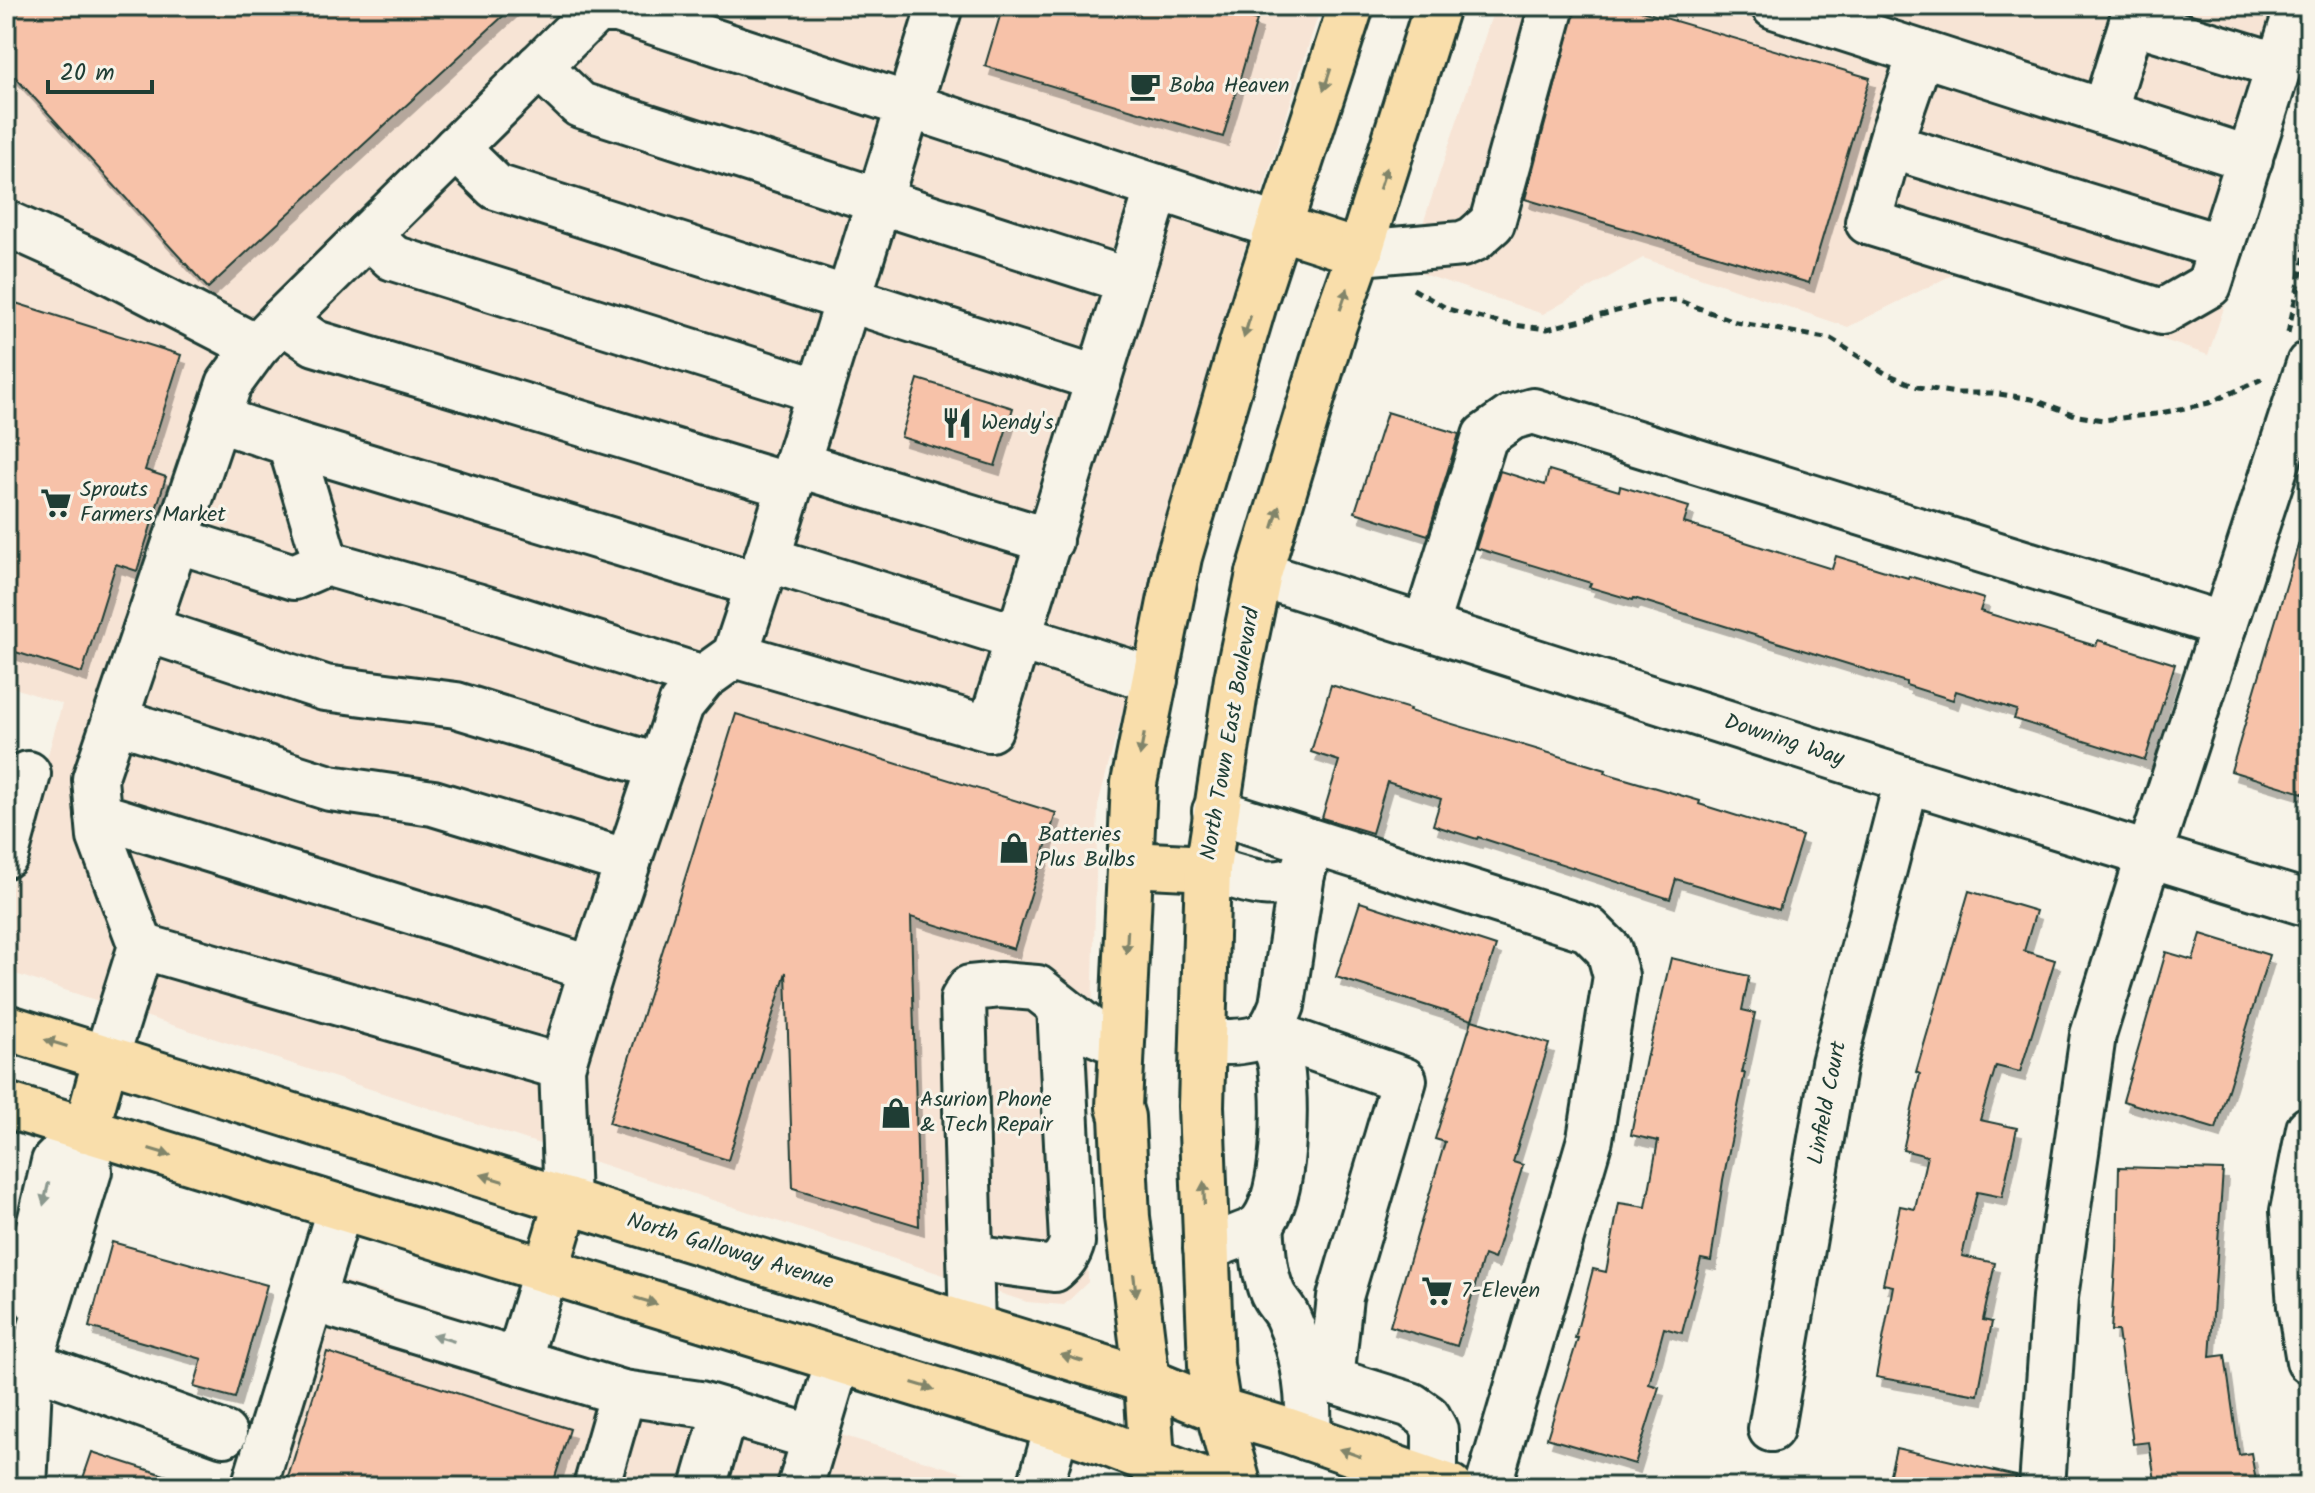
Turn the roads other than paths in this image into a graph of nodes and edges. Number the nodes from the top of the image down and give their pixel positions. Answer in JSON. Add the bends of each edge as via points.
{"nodes":[{"id":1,"x":940,"y":6,"type":"edge"},
{"id":2,"x":1351,"y":6,"type":"edge"},
{"id":3,"x":1437,"y":6,"type":"edge"},
{"id":4,"x":1552,"y":6,"type":"edge"},
{"id":5,"x":1774,"y":6,"type":"edge"},
{"id":6,"x":2298,"y":6,"type":"edge"},
{"id":7,"x":2134,"y":14,"type":"edge"},
{"id":8,"x":1840,"y":16,"type":"edge"},
{"id":9,"x":1921,"y":53,"type":"junction"},
{"id":10,"x":539,"y":66,"type":"junction"},
{"id":11,"x":2280,"y":66,"type":"junction"},
{"id":12,"x":908,"y":105,"type":"junction"},
{"id":13,"x":2104,"y":112,"type":"junction"},
{"id":14,"x":1890,"y":146,"type":"junction"},
{"id":15,"x":456,"y":148,"type":"junction"},
{"id":16,"x":2250,"y":159,"type":"junction"},
{"id":17,"x":1158,"y":187,"type":"junction"},
{"id":18,"x":878,"y":201,"type":"junction"},
{"id":19,"x":6,"y":223,"type":"edge"},
{"id":20,"x":1279,"y":227,"type":"junction"},
{"id":21,"x":368,"y":235,"type":"junction"},
{"id":22,"x":2221,"y":247,"type":"junction"},
{"id":23,"x":1360,"y":253,"type":"junction"},
{"id":24,"x":1129,"y":281,"type":"junction"},
{"id":25,"x":847,"y":299,"type":"junction"},
{"id":26,"x":269,"y":334,"type":"junction"},
{"id":27,"x":2289,"y":360,"type":"edge"},
{"id":28,"x":1099,"y":379,"type":"junction"},
{"id":29,"x":819,"y":391,"type":"junction"},
{"id":30,"x":217,"y":419,"type":"junction"},
{"id":31,"x":290,"y":443,"type":"junction"},
{"id":32,"x":793,"y":475,"type":"junction"},
{"id":33,"x":176,"y":540,"type":"junction"},
{"id":34,"x":1050,"y":541,"type":"junction"},
{"id":35,"x":326,"y":563,"type":"junction"},
{"id":36,"x":763,"y":572,"type":"junction"},
{"id":37,"x":1259,"y":574,"type":"junction"},
{"id":38,"x":2224,"y":625,"type":"junction"},
{"id":39,"x":1425,"y":627,"type":"junction"},
{"id":40,"x":146,"y":629,"type":"junction"},
{"id":41,"x":1020,"y":638,"type":"junction"},
{"id":42,"x":719,"y":667,"type":"junction"},
{"id":43,"x":1155,"y":680,"type":"junction"},
{"id":44,"x":115,"y":720,"type":"junction"},
{"id":45,"x":660,"y":767,"type":"junction"},
{"id":46,"x":28,"y":774,"type":"dead end"},
{"id":47,"x":1907,"y":780,"type":"junction"},
{"id":48,"x":1215,"y":811,"type":"junction"},
{"id":49,"x":98,"y":815,"type":"junction"},
{"id":50,"x":6,"y":855,"type":"edge"},
{"id":51,"x":2149,"y":855,"type":"junction"},
{"id":52,"x":1307,"y":858,"type":"junction"},
{"id":53,"x":628,"y":862,"type":"junction"},
{"id":54,"x":1130,"y":864,"type":"junction"},
{"id":55,"x":1208,"y":868,"type":"junction"},
{"id":56,"x":2309,"y":904,"type":"edge"},
{"id":57,"x":141,"y":946,"type":"junction"},
{"id":58,"x":592,"y":969,"type":"junction"},
{"id":59,"x":1060,"y":1007,"type":"junction"},
{"id":60,"x":6,"y":1027,"type":"edge"},
{"id":61,"x":1267,"y":1032,"type":"junction"},
{"id":62,"x":1122,"y":1038,"type":"junction"},
{"id":63,"x":1203,"y":1042,"type":"junction"},
{"id":64,"x":106,"y":1058,"type":"junction"},
{"id":65,"x":562,"y":1067,"type":"junction"},
{"id":66,"x":6,"y":1105,"type":"edge"},
{"id":67,"x":2309,"y":1129,"type":"edge"},
{"id":68,"x":86,"y":1130,"type":"junction"},
{"id":69,"x":567,"y":1201,"type":"junction"},
{"id":70,"x":340,"y":1207,"type":"junction"},
{"id":71,"x":1071,"y":1209,"type":"junction"},
{"id":72,"x":1127,"y":1217,"type":"junction"},
{"id":73,"x":1261,"y":1225,"type":"junction"},
{"id":74,"x":1206,"y":1248,"type":"junction"},
{"id":75,"x":971,"y":1258,"type":"junction"},
{"id":76,"x":546,"y":1270,"type":"junction"},
{"id":77,"x":312,"y":1299,"type":"junction"},
{"id":78,"x":972,"y":1327,"type":"junction"},
{"id":79,"x":26,"y":1348,"type":"edge"},
{"id":80,"x":838,"y":1360,"type":"junction"},
{"id":81,"x":518,"y":1361,"type":"junction"},
{"id":82,"x":2309,"y":1361,"type":"edge"},
{"id":83,"x":1318,"y":1376,"type":"junction"},
{"id":84,"x":1147,"y":1381,"type":"junction"},
{"id":85,"x":623,"y":1393,"type":"junction"},
{"id":86,"x":1218,"y":1410,"type":"junction"},
{"id":87,"x":725,"y":1411,"type":"junction"},
{"id":88,"x":1057,"y":1427,"type":"junction"},
{"id":89,"x":1771,"y":1429,"type":"dead end"},
{"id":90,"x":224,"y":1434,"type":"dead end"},
{"id":91,"x":815,"y":1438,"type":"junction"},
{"id":92,"x":1308,"y":1438,"type":"junction"},
{"id":93,"x":1156,"y":1474,"type":"edge"},
{"id":94,"x":1442,"y":1485,"type":"edge"},
{"id":95,"x":24,"y":1487,"type":"edge"},
{"id":96,"x":254,"y":1487,"type":"edge"},
{"id":97,"x":596,"y":1487,"type":"edge"},
{"id":98,"x":703,"y":1487,"type":"edge"},
{"id":99,"x":800,"y":1487,"type":"edge"},
{"id":100,"x":1040,"y":1487,"type":"edge"},
{"id":101,"x":1220,"y":1487,"type":"edge"},
{"id":102,"x":1239,"y":1487,"type":"edge"},
{"id":103,"x":1488,"y":1487,"type":"edge"},
{"id":104,"x":2042,"y":1487,"type":"edge"}],
"edges":[{"from":1,"to":12,"type":"street"},
{"from":2,"to":20,"type":"main road","one_way":true},
{"from":23,"to":3,"type":"main road","name":"North Town East Boulevard","one_way":true},
{"from":4,"to":23,"type":"street","via":[[1492,223],[1462,244]]},
{"from":5,"to":8,"type":"street"},
{"from":6,"to":11,"type":"street"},
{"from":7,"to":11,"type":"street"},
{"from":7,"to":13,"type":"street"},
{"from":8,"to":9,"type":"street"},
{"from":9,"to":13,"type":"street"},
{"from":9,"to":14,"type":"street"},
{"from":10,"to":12,"type":"street","via":[[596,10],[618,10]]},
{"from":10,"to":15,"type":"street"},
{"from":10,"to":18,"type":"street","via":[[580,105]]},
{"from":11,"to":16,"type":"street"},
{"from":12,"to":17,"type":"street"},
{"from":12,"to":18,"type":"street"},
{"from":13,"to":16,"type":"street"},
{"from":14,"to":22,"type":"street"},
{"from":14,"to":22,"type":"street","via":[[1868,222],[2132,303],[2162,312],[2209,285]]},
{"from":15,"to":21,"type":"street"},
{"from":15,"to":25,"type":"street","via":[[496,187]]},
{"from":16,"to":22,"type":"street"},
{"from":17,"to":20,"type":"street"},
{"from":17,"to":24,"type":"street"},
{"from":18,"to":24,"type":"street"},
{"from":18,"to":25,"type":"street"},
{"from":19,"to":26,"type":"street"},
{"from":20,"to":23,"type":"main road"},
{"from":20,"to":43,"type":"main road","one_way":true,"via":[[1179,557]]},
{"from":21,"to":26,"type":"street"},
{"from":21,"to":29,"type":"street","via":[[393,258]]},
{"from":37,"to":23,"type":"main road","name":"North Town East Boulevard","one_way":true},
{"from":24,"to":28,"type":"street"},
{"from":25,"to":28,"type":"street"},
{"from":25,"to":29,"type":"street"},
{"from":26,"to":30,"type":"street","via":[[229,384]]},
{"from":26,"to":32,"type":"street"},
{"from":27,"to":38,"type":"street"},
{"from":28,"to":34,"type":"street"},
{"from":29,"to":32,"type":"street"},
{"from":30,"to":31,"type":"street"},
{"from":30,"to":33,"type":"street"},
{"from":31,"to":35,"type":"street"},
{"from":31,"to":36,"type":"street"},
{"from":32,"to":34,"type":"street"},
{"from":32,"to":36,"type":"street"},
{"from":33,"to":35,"type":"street","via":[[294,577]]},
{"from":33,"to":40,"type":"street"},
{"from":34,"to":41,"type":"street"},
{"from":35,"to":42,"type":"street"},
{"from":36,"to":41,"type":"street"},
{"from":36,"to":42,"type":"street"},
{"from":37,"to":39,"type":"street","name":"Downing Way"},
{"from":37,"to":48,"type":"main road","name":"North Town East Boulevard"},
{"from":38,"to":39,"type":"street","via":[[1533,411],[1512,417],[1485,436]]},
{"from":38,"to":51,"type":"street"},
{"from":39,"to":47,"type":"street","name":"Downing Way"},
{"from":40,"to":44,"type":"street"},
{"from":40,"to":45,"type":"street","via":[[325,688],[456,705]]},
{"from":41,"to":42,"type":"street","via":[[990,729]]},
{"from":41,"to":43,"type":"street"},
{"from":42,"to":45,"type":"street","via":[[681,705]]},
{"from":43,"to":54,"type":"main road","one_way":true,"via":[[1134,783]]},
{"from":44,"to":49,"type":"street","via":[[95,779]]},
{"from":44,"to":53,"type":"street","via":[[330,788],[433,803]]},
{"from":45,"to":53,"type":"street"},
{"from":46,"to":50,"type":"street"},
{"from":47,"to":51,"type":"street","name":"Downing Way"},
{"from":47,"to":89,"type":"street","name":"Linfield Court","via":[[1834,1063]]},
{"from":48,"to":52,"type":"street"},
{"from":48,"to":55,"type":"main road","name":"North Town East Boulevard"},
{"from":49,"to":57,"type":"street","via":[[100,837]]},
{"from":49,"to":58,"type":"street"},
{"from":51,"to":56,"type":"street","name":"Downing Way"},
{"from":51,"to":104,"type":"street","via":[[2093,1035],[2055,1297]]},
{"from":52,"to":55,"type":"street","via":[[1287,882],[1246,879]]},
{"from":52,"to":61,"type":"street","via":[[1282,1005]]},
{"from":52,"to":103,"type":"street","via":[[1588,929],[1609,950],[1616,976],[1590,1139]]},
{"from":53,"to":58,"type":"street"},
{"from":54,"to":55,"type":"main road"},
{"from":54,"to":62,"type":"main road","one_way":true},
{"from":55,"to":63,"type":"main road","name":"North Town East Boulevard"},
{"from":57,"to":64,"type":"street"},
{"from":57,"to":65,"type":"street"},
{"from":58,"to":65,"type":"street"},
{"from":59,"to":62,"type":"street","via":[[1094,1033]]},
{"from":59,"to":71,"type":"street"},
{"from":59,"to":75,"type":"street","via":[[1037,988],[970,988],[963,999]]},
{"from":64,"to":60,"type":"main road","name":"North Galloway Avenue","one_way":true},
{"from":61,"to":63,"type":"street","via":[[1250,1039]]},
{"from":61,"to":73,"type":"street","via":[[1281,1066],[1283,1143],[1278,1181]]},
{"from":61,"to":83,"type":"street","via":[[1404,1080]]},
{"from":62,"to":72,"type":"main road","via":[[1119,1107]]},
{"from":74,"to":63,"type":"main road","name":"North Town East Boulevard","one_way":true},
{"from":64,"to":68,"type":"main road"},
{"from":69,"to":64,"type":"main road","name":"North Galloway Avenue","one_way":true},
{"from":65,"to":69,"type":"street"},
{"from":66,"to":68,"type":"main road"},
{"from":67,"to":82,"type":"street","via":[[2293,1211]]},
{"from":68,"to":70,"type":"main road","one_way":true},
{"from":68,"to":79,"type":"street","via":[[89,1171]]},
{"from":69,"to":76,"type":"main road"},
{"from":69,"to":78,"type":"main road","name":"North Galloway Avenue"},
{"from":70,"to":76,"type":"main road"},
{"from":70,"to":77,"type":"street"},
{"from":71,"to":72,"type":"street"},
{"from":71,"to":75,"type":"street","via":[[1072,1242],[1054,1269]]},
{"from":72,"to":84,"type":"main road","one_way":true},
{"from":73,"to":74,"type":"street"},
{"from":73,"to":83,"type":"street","via":[[1272,1293]]},
{"from":74,"to":86,"type":"main road","name":"North Town East Boulevard","via":[[1211,1372]]},
{"from":75,"to":78,"type":"street"},
{"from":76,"to":80,"type":"main road","one_way":true},
{"from":76,"to":81,"type":"street"},
{"from":81,"to":77,"type":"street","one_way":true},
{"from":77,"to":96,"type":"street"},
{"from":84,"to":78,"type":"main road","name":"North Galloway Avenue","one_way":true},
{"from":79,"to":90,"type":"street"},
{"from":79,"to":95,"type":"street"},
{"from":80,"to":88,"type":"main road","one_way":true},
{"from":80,"to":91,"type":"street"},
{"from":81,"to":85,"type":"street"},
{"from":83,"to":92,"type":"street"},
{"from":83,"to":94,"type":"street","via":[[1411,1405],[1428,1417],[1435,1430]]},
{"from":84,"to":86,"type":"main road","name":"North Galloway Avenue"},
{"from":84,"to":93,"type":"main road"},
{"from":85,"to":87,"type":"street"},
{"from":85,"to":97,"type":"street"},
{"from":86,"to":92,"type":"main road","name":"North Galloway Avenue"},
{"from":86,"to":102,"type":"main road","name":"North Town East Boulevard"},
{"from":87,"to":91,"type":"street"},
{"from":87,"to":98,"type":"street"},
{"from":88,"to":93,"type":"main road"},
{"from":88,"to":100,"type":"street"},
{"from":91,"to":99,"type":"street"},
{"from":94,"to":92,"type":"main road","name":"North Galloway Avenue","one_way":true},
{"from":93,"to":101,"type":"main road"}]}
